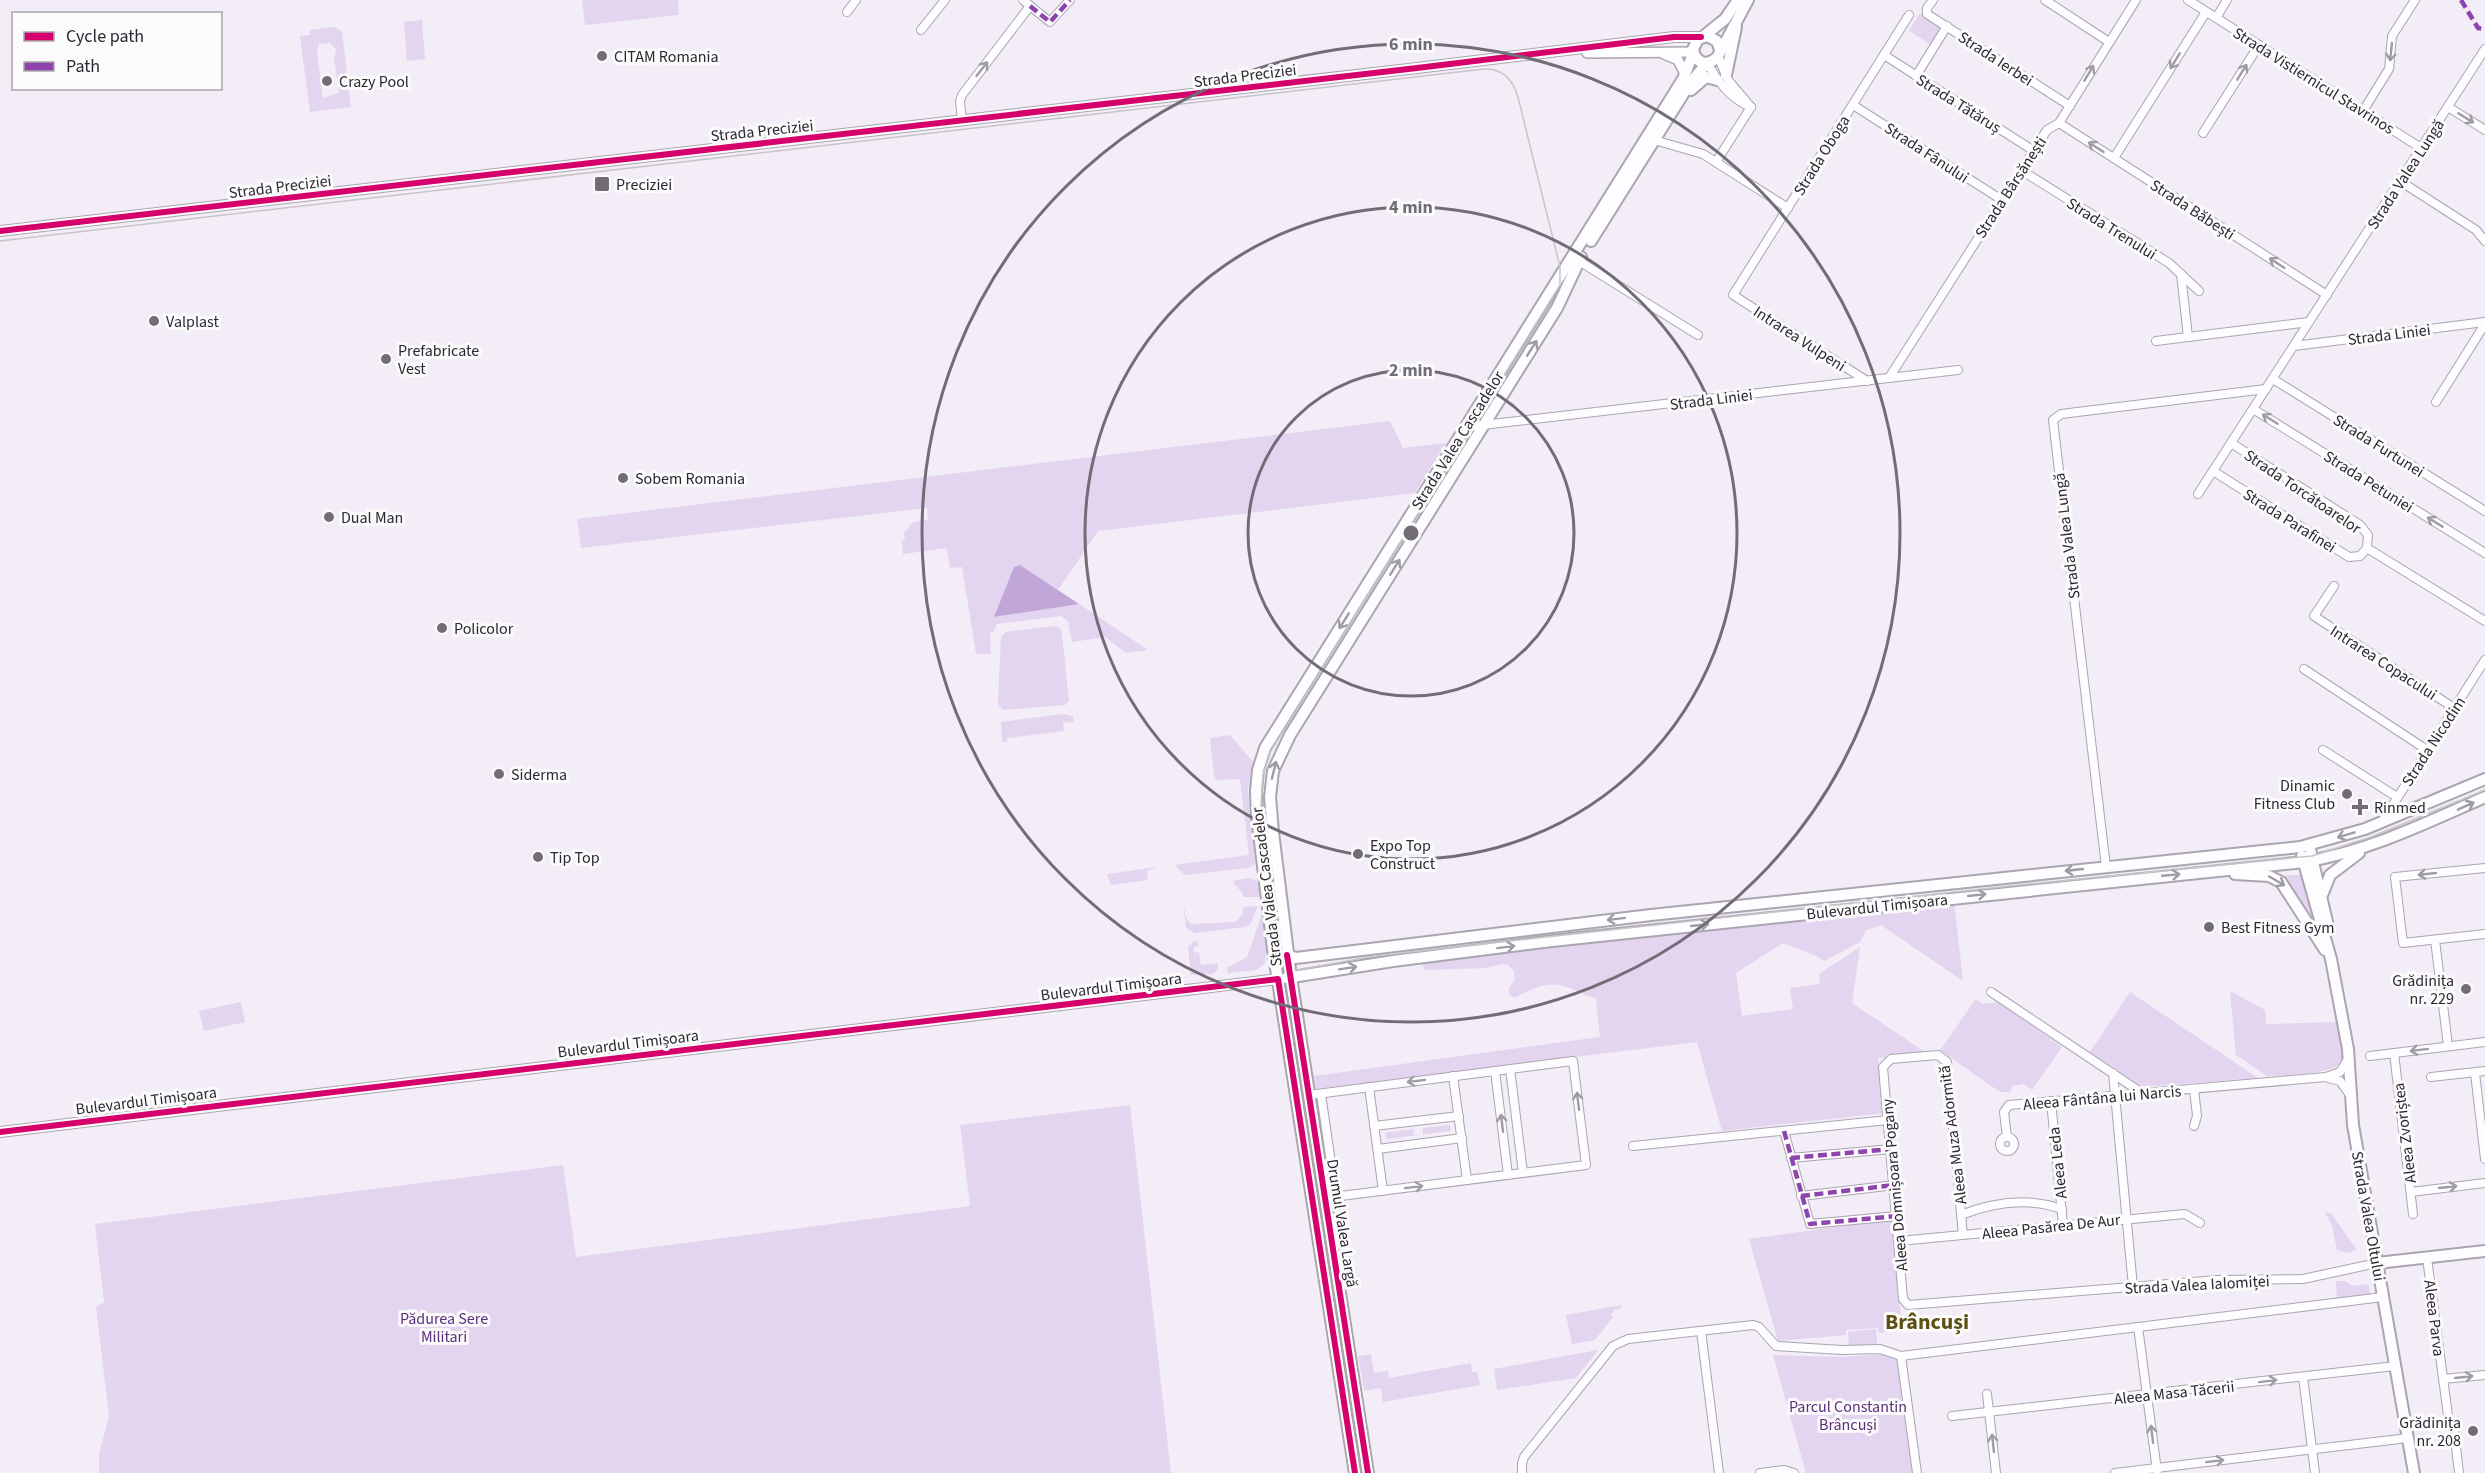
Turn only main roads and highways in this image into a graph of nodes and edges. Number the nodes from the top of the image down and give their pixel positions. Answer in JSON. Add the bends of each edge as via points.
{"nodes":[{"id":1,"x":1738,"y":0,"type":"edge"},
{"id":2,"x":1748,"y":0,"type":"edge"},
{"id":3,"x":1738,"y":15,"type":"junction"},
{"id":4,"x":1702,"y":37,"type":"junction"},
{"id":5,"x":1693,"y":53,"type":"junction"},
{"id":6,"x":1719,"y":53,"type":"junction"},
{"id":7,"x":1707,"y":63,"type":"junction"},
{"id":8,"x":1678,"y":103,"type":"junction"},
{"id":9,"x":1365,"y":587,"type":"junction"},
{"id":10,"x":1378,"y":594,"type":"junction"},
{"id":11,"x":1323,"y":654,"type":"junction"},
{"id":12,"x":1336,"y":662,"type":"junction"},
{"id":13,"x":2485,"y":779,"type":"edge"},
{"id":14,"x":2485,"y":797,"type":"edge"},
{"id":15,"x":1270,"y":803,"type":"junction"},
{"id":16,"x":1256,"y":804,"type":"junction"},
{"id":17,"x":2374,"y":845,"type":"junction"},
{"id":18,"x":2304,"y":846,"type":"junction"},
{"id":19,"x":2247,"y":853,"type":"junction"},
{"id":20,"x":2309,"y":861,"type":"junction"},
{"id":21,"x":2249,"y":868,"type":"junction"},
{"id":22,"x":2199,"y":873,"type":"junction"},
{"id":23,"x":2322,"y":897,"type":"junction"},
{"id":24,"x":1801,"y":900,"type":"junction"},
{"id":25,"x":1803,"y":914,"type":"junction"},
{"id":26,"x":1290,"y":958,"type":"junction"},
{"id":27,"x":2331,"y":959,"type":"junction"},
{"id":28,"x":1276,"y":968,"type":"junction"},
{"id":29,"x":1290,"y":977,"type":"junction"},
{"id":30,"x":1278,"y":979,"type":"junction"},
{"id":31,"x":2485,"y":1251,"type":"edge"},
{"id":32,"x":2377,"y":1263,"type":"junction"},
{"id":33,"x":1355,"y":1386,"type":"junction"},
{"id":34,"x":1342,"y":1388,"type":"junction"},
{"id":35,"x":1357,"y":1400,"type":"junction"},
{"id":36,"x":1344,"y":1402,"type":"junction"},
{"id":37,"x":1355,"y":1473,"type":"edge"},
{"id":38,"x":1368,"y":1473,"type":"edge"},
{"id":39,"x":2414,"y":1473,"type":"edge"}],
"edges":[{"from":1,"to":4,"type":"main road","via":[[1725,19]]},
{"from":2,"to":3,"type":"main road"},
{"from":3,"to":6,"type":"main road"},
{"from":3,"to":8,"type":"main road","via":[[1721,77],[1703,79]]},
{"from":4,"to":5,"type":"main road","via":[[1695,42]]},
{"from":4,"to":6,"type":"main road","via":[[1714,38]]},
{"from":5,"to":7,"type":"main road","via":[[1697,60]]},
{"from":5,"to":9,"type":"main road","name":"Strada Valea Cascadelor","via":[[1685,74],[1564,272]]},
{"from":6,"to":7,"type":"main road"},
{"from":7,"to":8,"type":"main road","name":"Strada Valea Cascadelor"},
{"from":10,"to":8,"type":"main road","name":"Strada Valea Cascadelor","one_way":true,"via":[[1557,308],[1579,261]]},
{"from":9,"to":10,"type":"main road"},
{"from":9,"to":11,"type":"main road","name":"Strada Valea Cascadelor","one_way":true},
{"from":10,"to":12,"type":"main road","name":"Strada Valea Cascadelor"},
{"from":11,"to":12,"type":"main road"},
{"from":11,"to":16,"type":"main road","name":"Strada Valea Cascadelor","via":[[1265,748],[1257,776]]},
{"from":15,"to":12,"type":"main road","name":"Strada Valea Cascadelor","one_way":true,"via":[[1273,771],[1282,749]]},
{"from":13,"to":18,"type":"main road","name":"Bulevardul Timișoara","one_way":true,"via":[[2382,822]]},
{"from":17,"to":14,"type":"main road","name":"Bulevardul Timișoara","one_way":true},
{"from":15,"to":16,"type":"main road"},
{"from":15,"to":26,"type":"main road","name":"Strada Valea Cascadelor"},
{"from":16,"to":28,"type":"main road","name":"Strada Valea Cascadelor"},
{"from":17,"to":20,"type":"main road","name":"Bulevardul Timișoara"},
{"from":17,"to":23,"type":"main road","via":[[2335,870]]},
{"from":18,"to":19,"type":"main road","name":"Bulevardul Timișoara"},
{"from":18,"to":20,"type":"main road","name":"Strada Valea Oltului"},
{"from":19,"to":21,"type":"main road"},
{"from":19,"to":24,"type":"main road","name":"Bulevardul Timișoara","one_way":true},
{"from":20,"to":21,"type":"main road","name":"Bulevardul Timișoara"},
{"from":20,"to":23,"type":"main road","name":"Strada Valea Oltului"},
{"from":20,"to":27,"type":"main road","name":"Strada Valea Oltului"},
{"from":21,"to":22,"type":"main road","name":"Bulevardul Timișoara"},
{"from":25,"to":22,"type":"main road","name":"Bulevardul Timișoara","one_way":true},
{"from":22,"to":27,"type":"main road","one_way":true,"via":[[2277,879],[2284,884]]},
{"from":23,"to":27,"type":"main road","name":"Strada Valea Oltului"},
{"from":24,"to":25,"type":"main road"},
{"from":24,"to":26,"type":"main road","name":"Bulevardul Timișoara","one_way":true},
{"from":29,"to":25,"type":"main road","name":"Bulevardul Timișoara","one_way":true,"via":[[1393,961]]},
{"from":26,"to":28,"type":"main road"},
{"from":26,"to":29,"type":"main road","name":"Strada Valea Cascadelor"},
{"from":26,"to":30,"type":"main road"},
{"from":27,"to":32,"type":"main road","name":"Strada Valea Oltului","via":[[2349,1058],[2353,1125]]},
{"from":28,"to":30,"type":"main road","name":"Strada Valea Cascadelor"},
{"from":29,"to":30,"type":"main road","name":"Bulevardul Timișoara"},
{"from":29,"to":33,"type":"main road","name":"Drumul Valea Largă","via":[[1330,1197]]},
{"from":30,"to":34,"type":"main road","name":"Drumul Valea Largă"},
{"from":31,"to":32,"type":"main road","name":"Strada Valea Ialomiței"},
{"from":32,"to":39,"type":"main road","name":"Strada Valea Oltului"},
{"from":33,"to":34,"type":"main road"},
{"from":33,"to":35,"type":"main road","name":"Drumul Valea Largă"},
{"from":34,"to":36,"type":"main road","name":"Drumul Valea Largă"},
{"from":35,"to":36,"type":"main road"},
{"from":35,"to":38,"type":"main road","name":"Drumul Valea Largă"},
{"from":36,"to":37,"type":"main road","name":"Drumul Valea Largă"}]}
